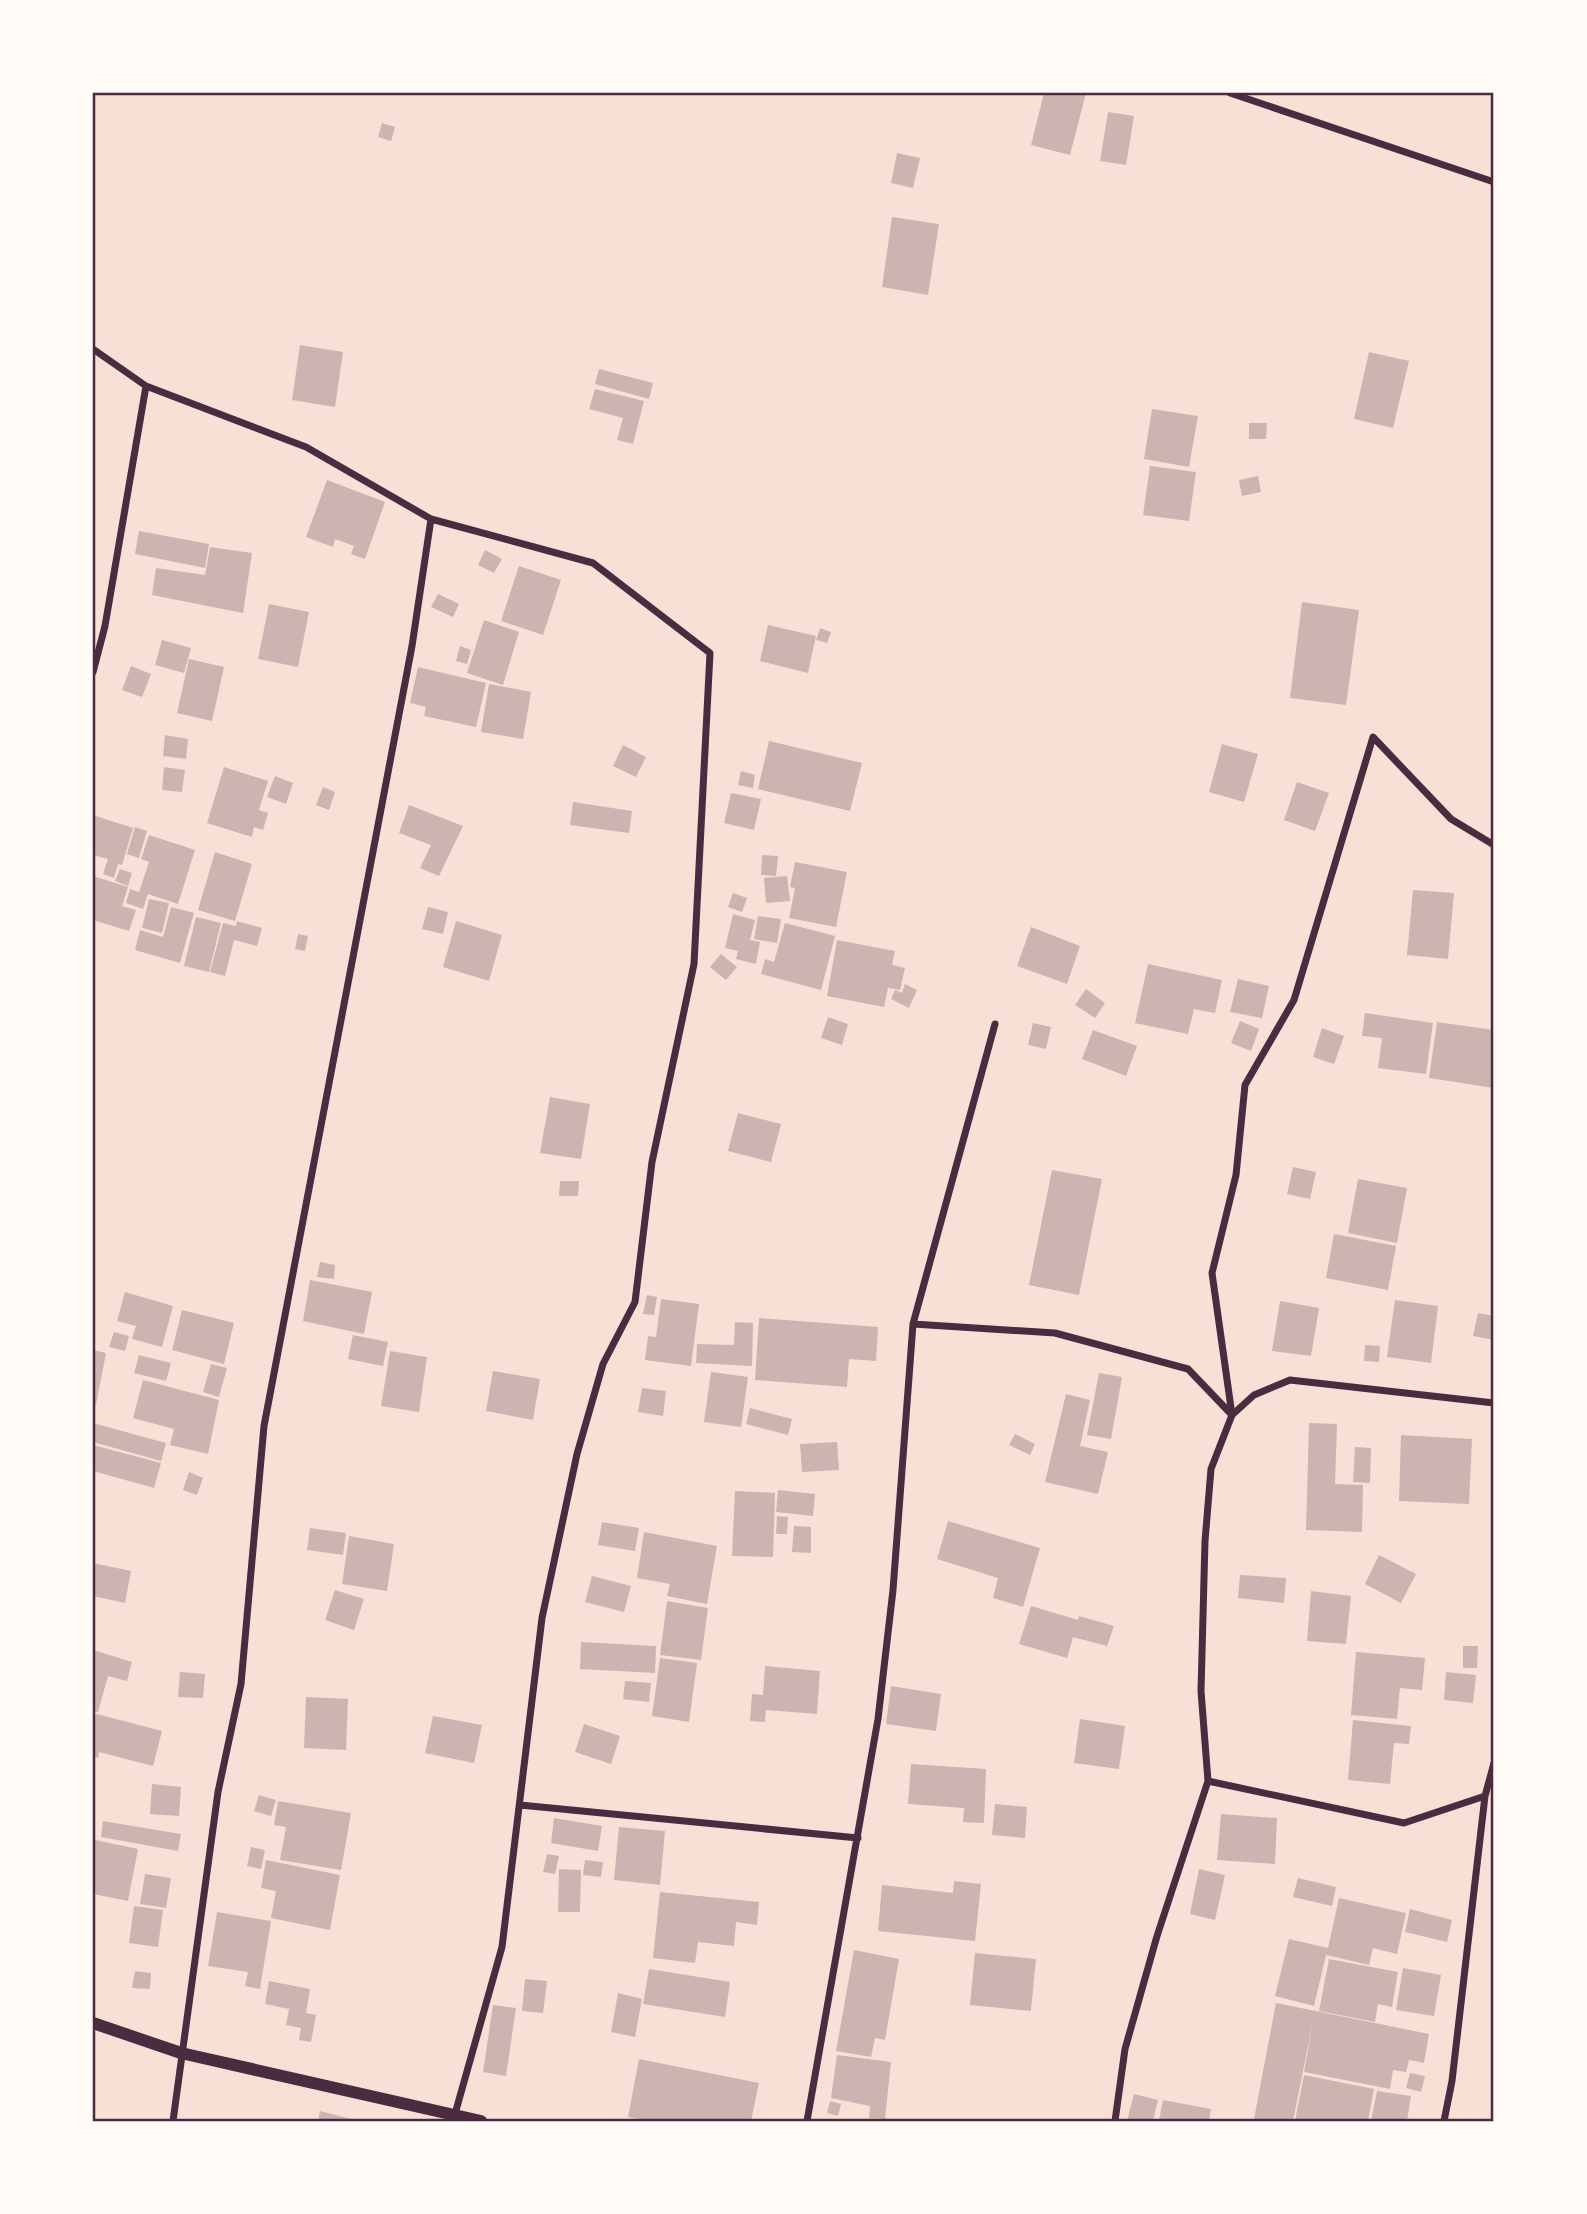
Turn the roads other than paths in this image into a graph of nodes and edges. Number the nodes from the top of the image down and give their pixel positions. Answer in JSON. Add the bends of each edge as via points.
{"nodes":[{"id":1,"x":1230,"y":93,"type":"edge"},
{"id":2,"x":1494,"y":181,"type":"edge"},
{"id":3,"x":93,"y":349,"type":"edge"},
{"id":4,"x":146,"y":386,"type":"junction"},
{"id":5,"x":431,"y":519,"type":"junction"},
{"id":6,"x":93,"y":672,"type":"edge"},
{"id":7,"x":1494,"y":845,"type":"edge"},
{"id":8,"x":995,"y":1024,"type":"dead end"},
{"id":9,"x":913,"y":1324,"type":"junction"},
{"id":10,"x":1494,"y":1403,"type":"edge"},
{"id":11,"x":1232,"y":1415,"type":"junction"},
{"id":12,"x":1494,"y":1763,"type":"edge"},
{"id":13,"x":1208,"y":1781,"type":"junction"},
{"id":14,"x":1485,"y":1796,"type":"junction"},
{"id":15,"x":520,"y":1805,"type":"junction"},
{"id":16,"x":858,"y":1838,"type":"junction"},
{"id":17,"x":93,"y":2024,"type":"edge"},
{"id":18,"x":181,"y":2053,"type":"junction"},
{"id":19,"x":453,"y":2118,"type":"edge"},
{"id":20,"x":173,"y":2121,"type":"edge"},
{"id":21,"x":481,"y":2121,"type":"edge"},
{"id":22,"x":807,"y":2121,"type":"edge"},
{"id":23,"x":1115,"y":2121,"type":"edge"},
{"id":24,"x":1444,"y":2121,"type":"edge"}],
"edges":[{"from":1,"to":2,"type":"street"},
{"from":3,"to":4,"type":"street"},
{"from":4,"to":5,"type":"street","via":[[306,447]]},
{"from":4,"to":6,"type":"street"},
{"from":5,"to":15,"type":"street","via":[[593,564],[710,653],[694,964],[652,1162],[635,1303],[603,1364],[577,1454],[545,1604]]},
{"from":5,"to":18,"type":"street","via":[[412,646],[264,1426],[242,1684],[218,1792]]},
{"from":7,"to":11,"type":"street","via":[[1451,819],[1373,737],[1294,1000],[1245,1085],[1236,1175],[1212,1273]]},
{"from":8,"to":9,"type":"street"},
{"from":9,"to":11,"type":"street","via":[[1055,1333],[1188,1370]]},
{"from":9,"to":16,"type":"street","via":[[892,1590],[878,1719]]},
{"from":10,"to":11,"type":"street","via":[[1290,1380],[1254,1395]]},
{"from":11,"to":13,"type":"street","via":[[1211,1469],[1205,1541],[1201,1691]]},
{"from":12,"to":14,"type":"street"},
{"from":13,"to":14,"type":"street","via":[[1404,1823]]},
{"from":13,"to":23,"type":"street","via":[[1125,2049]]},
{"from":14,"to":24,"type":"street"},
{"from":15,"to":16,"type":"street"},
{"from":15,"to":19,"type":"street","via":[[502,1947]]},
{"from":16,"to":22,"type":"street"},
{"from":17,"to":18,"type":"street"},
{"from":18,"to":19,"type":"street"},
{"from":18,"to":20,"type":"street"},
{"from":19,"to":21,"type":"street"}]}
